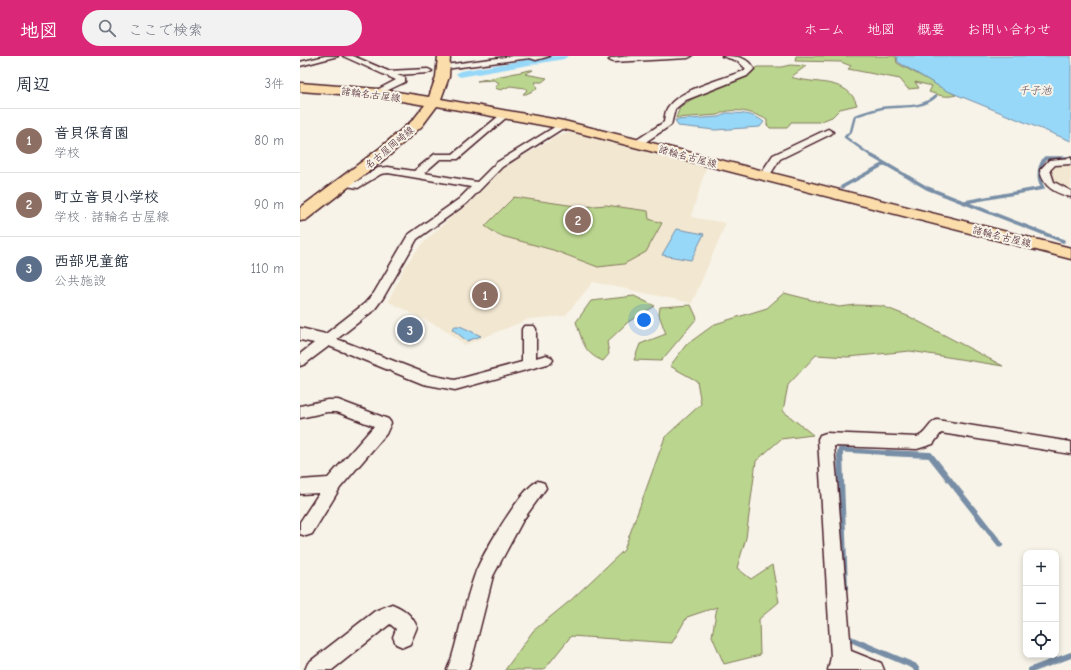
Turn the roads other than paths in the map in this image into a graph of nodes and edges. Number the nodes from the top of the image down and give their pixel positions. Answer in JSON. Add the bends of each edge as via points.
{"nodes":[{"id":1,"x":334,"y":56,"type":"edge"},
{"id":2,"x":347,"y":56,"type":"edge"},
{"id":3,"x":546,"y":56,"type":"edge"},
{"id":4,"x":688,"y":56,"type":"edge"},
{"id":5,"x":726,"y":56,"type":"edge"},
{"id":6,"x":644,"y":57,"type":"edge"},
{"id":7,"x":613,"y":60,"type":"dead end"},
{"id":8,"x":300,"y":64,"type":"edge"},
{"id":9,"x":443,"y":70,"type":"edge"},
{"id":10,"x":428,"y":71,"type":"dead end"},
{"id":11,"x":388,"y":73,"type":"junction"},
{"id":12,"x":300,"y":87,"type":"edge"},
{"id":13,"x":378,"y":93,"type":"junction"},
{"id":14,"x":431,"y":102,"type":"junction"},
{"id":15,"x":505,"y":114,"type":"junction"},
{"id":16,"x":564,"y":125,"type":"junction"},
{"id":17,"x":828,"y":132,"type":"dead end"},
{"id":18,"x":638,"y":142,"type":"junction"},
{"id":19,"x":1071,"y":161,"type":"edge"},
{"id":20,"x":415,"y":175,"type":"junction"},
{"id":21,"x":764,"y":176,"type":"junction"},
{"id":22,"x":345,"y":183,"type":"junction"},
{"id":23,"x":479,"y":185,"type":"junction"},
{"id":24,"x":1071,"y":194,"type":"edge"},
{"id":25,"x":300,"y":216,"type":"edge"},
{"id":26,"x":1071,"y":254,"type":"edge"},
{"id":27,"x":529,"y":329,"type":"dead end"},
{"id":28,"x":300,"y":334,"type":"edge"},
{"id":29,"x":328,"y":340,"type":"junction"},
{"id":30,"x":546,"y":360,"type":"dead end"},
{"id":31,"x":300,"y":361,"type":"edge"},
{"id":32,"x":530,"y":365,"type":"junction"},
{"id":33,"x":300,"y":412,"type":"edge"},
{"id":34,"x":1071,"y":448,"type":"edge"},
{"id":35,"x":333,"y":485,"type":"junction"},
{"id":36,"x":300,"y":487,"type":"edge"},
{"id":37,"x":538,"y":488,"type":"dead end"},
{"id":38,"x":306,"y":528,"type":"dead end"},
{"id":39,"x":403,"y":637,"type":"dead end"},
{"id":40,"x":323,"y":661,"type":"edge"},
{"id":41,"x":840,"y":664,"type":"edge"},
{"id":42,"x":457,"y":670,"type":"edge"},
{"id":43,"x":874,"y":670,"type":"edge"}],
"edges":[{"from":1,"to":8,"type":"street"},
{"from":2,"to":11,"type":"street"},
{"from":3,"to":9,"type":"street","via":[[530,56]]},
{"from":4,"to":6,"type":"street"},
{"from":5,"to":18,"type":"street","via":[[742,61],[750,70],[673,105],[668,124]]},
{"from":6,"to":7,"type":"street"},
{"from":9,"to":14,"type":"main road","name":"名古屋岡崎線"},
{"from":10,"to":11,"type":"street"},
{"from":11,"to":13,"type":"street","via":[[402,80]]},
{"from":12,"to":13,"type":"main road","name":"諸輪名古屋線"},
{"from":13,"to":14,"type":"main road","name":"諸輪名古屋線"},
{"from":14,"to":15,"type":"main road","name":"諸輪名古屋線"},
{"from":14,"to":22,"type":"main road","name":"名古屋岡崎線","via":[[417,124]]},
{"from":15,"to":16,"type":"main road","name":"諸輪名古屋線"},
{"from":15,"to":20,"type":"street","via":[[455,157],[438,156]]},
{"from":16,"to":18,"type":"main road","name":"諸輪名古屋線"},
{"from":16,"to":23,"type":"street","via":[[499,165]]},
{"from":17,"to":21,"type":"street","via":[[776,157]]},
{"from":18,"to":21,"type":"main road","name":"諸輪名古屋線"},
{"from":19,"to":24,"type":"street","via":[[1052,162],[1045,170],[1050,184]]},
{"from":20,"to":22,"type":"street","via":[[388,170],[378,171],[358,185]]},
{"from":20,"to":23,"type":"street"},
{"from":21,"to":26,"type":"main road","name":"諸輪名古屋線"},
{"from":22,"to":25,"type":"main road","name":"名古屋岡崎線"},
{"from":23,"to":29,"type":"street","via":[[463,201],[412,237],[374,301]]},
{"from":27,"to":32,"type":"street"},
{"from":28,"to":29,"type":"street"},
{"from":29,"to":31,"type":"street"},
{"from":29,"to":32,"type":"street","via":[[428,380],[455,385]]},
{"from":30,"to":32,"type":"street"},
{"from":33,"to":35,"type":"street","via":[[338,406],[383,423],[381,430]]},
{"from":34,"to":41,"type":"street","via":[[937,426],[931,437],[917,443],[826,439]]},
{"from":35,"to":36,"type":"street"},
{"from":35,"to":38,"type":"street"},
{"from":37,"to":42,"type":"street","via":[[517,515],[484,574]]},
{"from":39,"to":40,"type":"street","via":[[406,627],[392,614],[370,626]]},
{"from":41,"to":43,"type":"street"}]}
